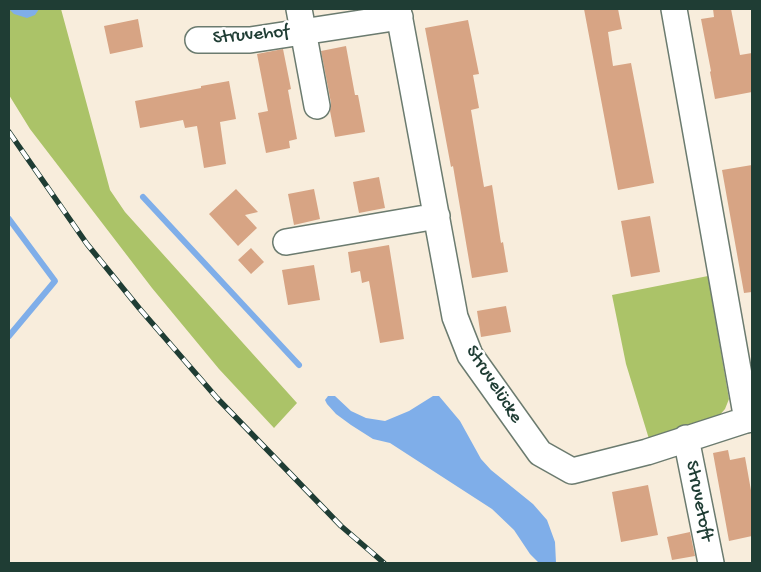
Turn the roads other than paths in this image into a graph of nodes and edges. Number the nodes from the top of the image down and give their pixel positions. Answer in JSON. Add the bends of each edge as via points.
{"nodes":[{"id":1,"x":674,"y":9,"type":"edge"},
{"id":2,"x":399,"y":13,"type":"edge"},
{"id":3,"x":301,"y":20,"type":"edge"},
{"id":4,"x":198,"y":40,"type":"dead end"},
{"id":5,"x":317,"y":106,"type":"dead end"},
{"id":6,"x":437,"y":216,"type":"junction"},
{"id":7,"x":286,"y":242,"type":"dead end"},
{"id":8,"x":750,"y":419,"type":"edge"},
{"id":9,"x":686,"y":438,"type":"junction"},
{"id":10,"x":710,"y":563,"type":"edge"}],
"edges":[{"from":1,"to":8,"type":"street","name":"Struvelücke"},
{"from":2,"to":3,"type":"street","name":"Struvehof"},
{"from":2,"to":6,"type":"street","name":"Struvelücke"},
{"from":3,"to":4,"type":"street","name":"Struvehof","via":[[250,40]]},
{"from":3,"to":5,"type":"street","name":"Struvehof"},
{"from":6,"to":7,"type":"street"},
{"from":6,"to":9,"type":"street","name":"Struvelücke","via":[[455,317],[470,355],[540,453],[572,471],[647,452]]},
{"from":8,"to":9,"type":"street","name":"Struvelücke"},
{"from":9,"to":10,"type":"street","name":"Struvetoft"}]}
